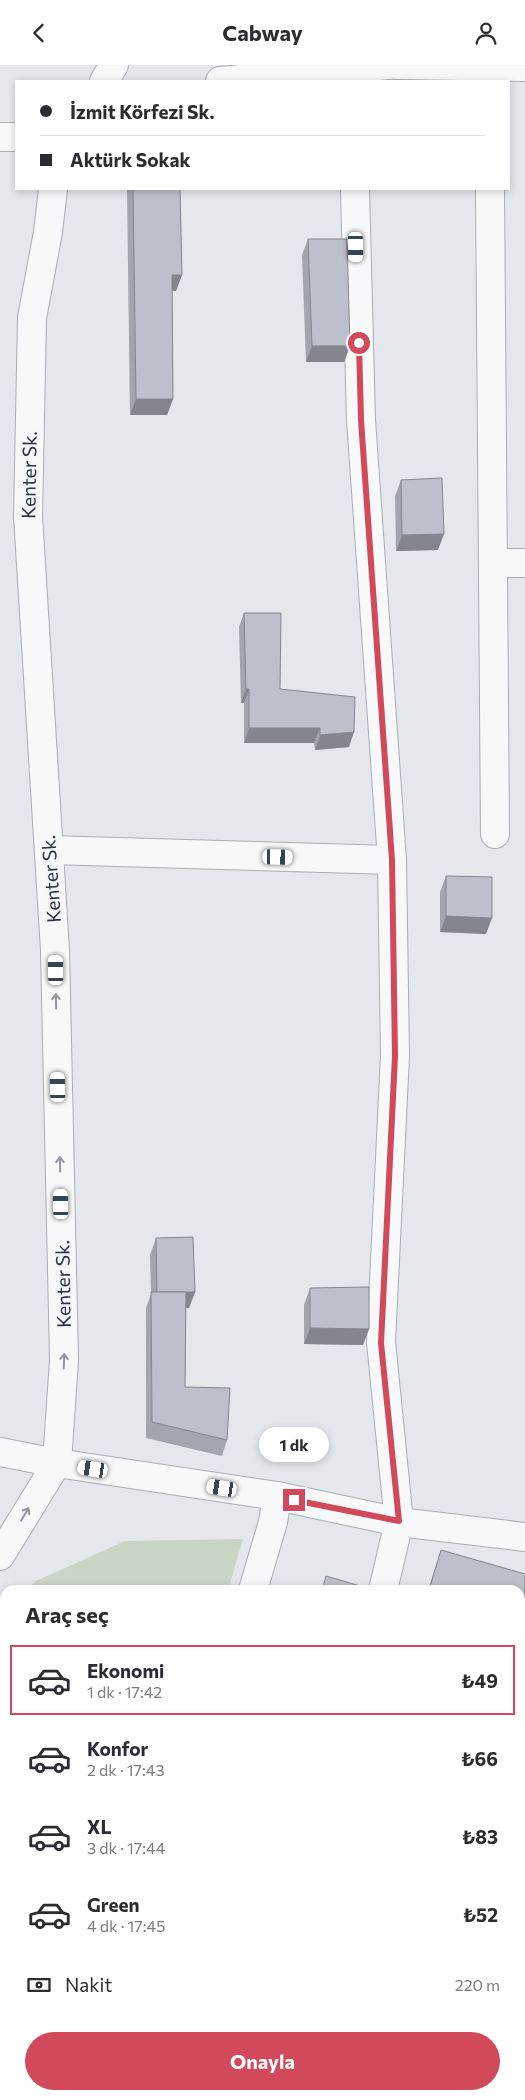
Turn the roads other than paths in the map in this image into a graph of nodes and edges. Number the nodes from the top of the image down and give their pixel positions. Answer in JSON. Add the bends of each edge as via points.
{"nodes":[{"id":1,"x":114,"y":65,"type":"edge"},
{"id":2,"x":388,"y":65,"type":"edge"},
{"id":3,"x":396,"y":65,"type":"edge"},
{"id":4,"x":525,"y":67,"type":"edge"},
{"id":5,"x":489,"y":74,"type":"edge"},
{"id":6,"x":352,"y":75,"type":"edge"},
{"id":7,"x":105,"y":80,"type":"edge"},
{"id":8,"x":242,"y":80,"type":"edge"},
{"id":9,"x":0,"y":137,"type":"edge"},
{"id":10,"x":15,"y":137,"type":"edge"},
{"id":11,"x":53,"y":190,"type":"edge"},
{"id":12,"x":355,"y":190,"type":"edge"},
{"id":13,"x":490,"y":190,"type":"edge"},
{"id":14,"x":493,"y":563,"type":"junction"},
{"id":15,"x":525,"y":563,"type":"edge"},
{"id":16,"x":495,"y":834,"type":"dead end"},
{"id":17,"x":49,"y":850,"type":"junction"},
{"id":18,"x":392,"y":860,"type":"junction"},
{"id":19,"x":0,"y":1452,"type":"edge"},
{"id":20,"x":57,"y":1463,"type":"junction"},
{"id":21,"x":276,"y":1496,"type":"junction"},
{"id":22,"x":399,"y":1521,"type":"junction"},
{"id":23,"x":525,"y":1537,"type":"edge"},
{"id":24,"x":0,"y":1556,"type":"edge"},
{"id":25,"x":254,"y":1585,"type":"edge"},
{"id":26,"x":384,"y":1585,"type":"edge"}],
"edges":[{"from":1,"to":7,"type":"street"},
{"from":2,"to":6,"type":"street"},
{"from":3,"to":5,"type":"street"},
{"from":4,"to":5,"type":"street"},
{"from":6,"to":8,"type":"street"},
{"from":9,"to":10,"type":"street"},
{"from":11,"to":17,"type":"street","name":"Kenter Sk.","via":[[32,318],[28,516]]},
{"from":12,"to":18,"type":"street","via":[[361,420]]},
{"from":13,"to":14,"type":"street"},
{"from":14,"to":15,"type":"street"},
{"from":14,"to":16,"type":"street"},
{"from":17,"to":18,"type":"street"},
{"from":20,"to":17,"type":"street","name":"Kenter Sk.","one_way":true,"via":[[64,1360],[55,950]]},
{"from":18,"to":22,"type":"street","via":[[395,1056],[381,1343]]},
{"from":19,"to":20,"type":"street"},
{"from":20,"to":21,"type":"street"},
{"from":24,"to":20,"type":"street","name":"Kenter Sk.","one_way":true},
{"from":21,"to":22,"type":"street"},
{"from":21,"to":25,"type":"street","via":[[273,1521]]},
{"from":22,"to":23,"type":"street"},
{"from":22,"to":26,"type":"street"}]}
